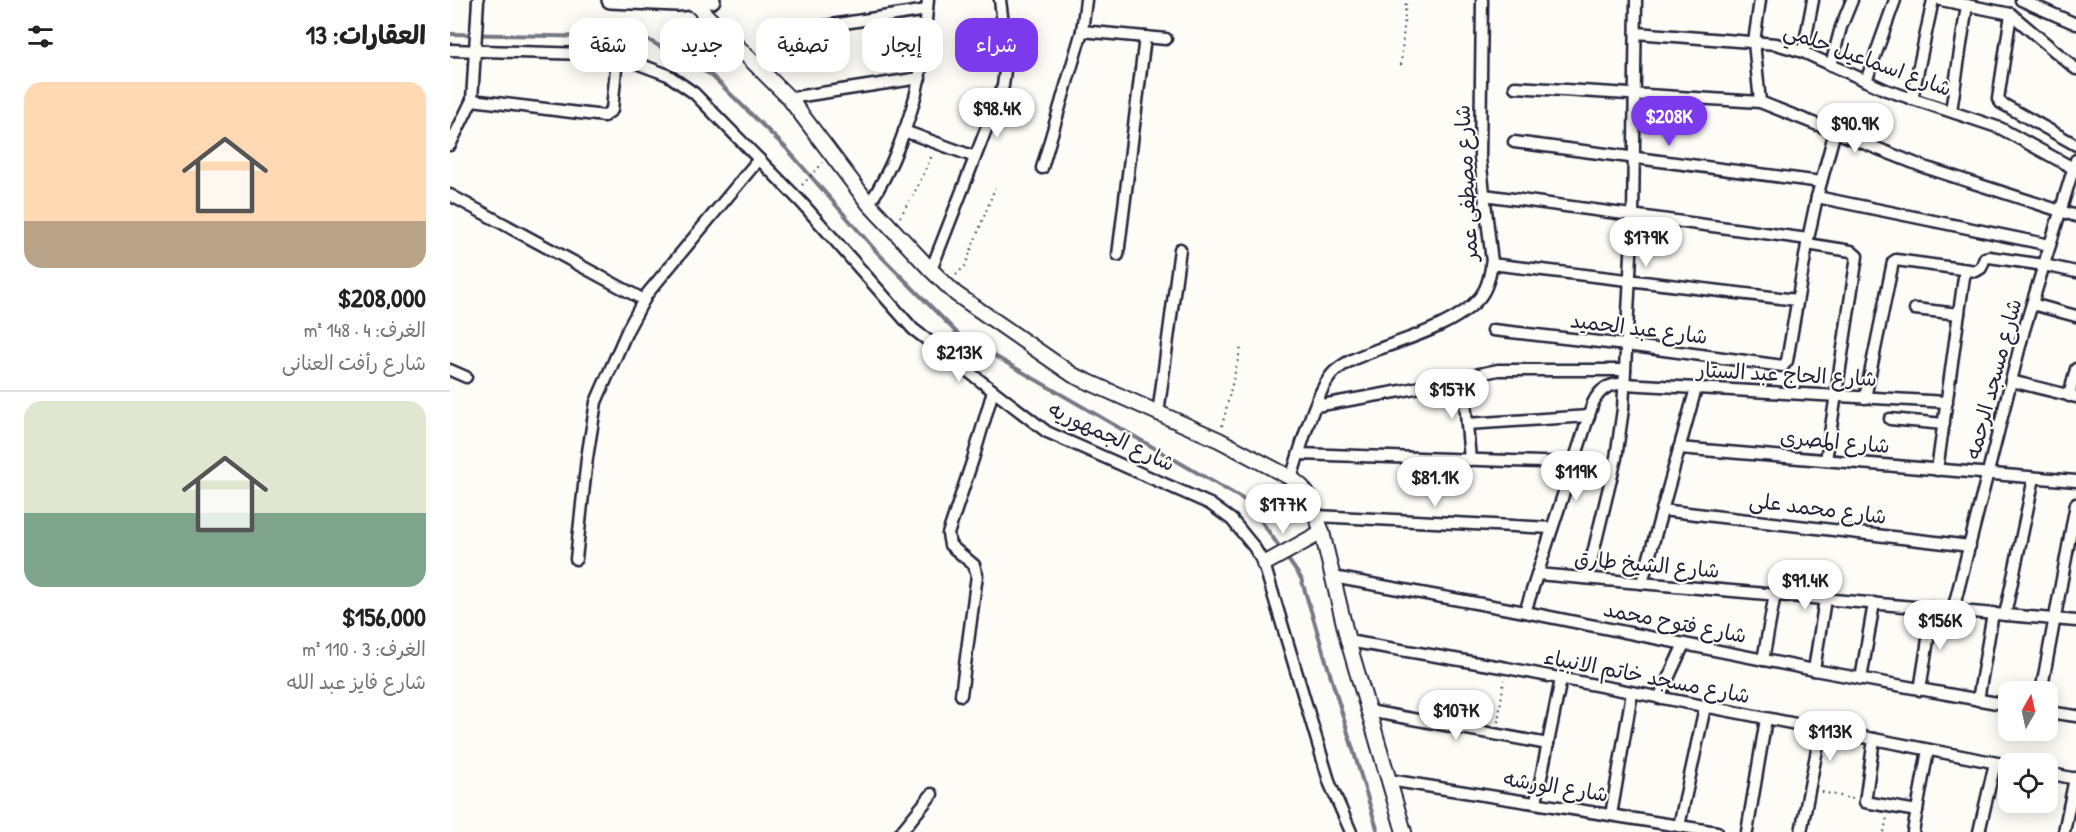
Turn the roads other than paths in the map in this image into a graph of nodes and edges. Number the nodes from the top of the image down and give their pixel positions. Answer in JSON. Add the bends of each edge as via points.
{"nodes":[{"id":1,"x":610,"y":0,"type":"edge"},
{"id":2,"x":712,"y":0,"type":"edge"},
{"id":3,"x":1000,"y":0,"type":"edge"},
{"id":4,"x":1086,"y":0,"type":"edge"},
{"id":5,"x":1482,"y":0,"type":"edge"},
{"id":6,"x":1636,"y":0,"type":"edge"},
{"id":7,"x":1760,"y":0,"type":"edge"},
{"id":8,"x":1813,"y":0,"type":"edge"},
{"id":9,"x":1852,"y":0,"type":"edge"},
{"id":10,"x":1895,"y":0,"type":"edge"},
{"id":11,"x":1933,"y":0,"type":"edge"},
{"id":12,"x":1941,"y":0,"type":"edge"},
{"id":13,"x":1997,"y":0,"type":"edge"},
{"id":14,"x":2021,"y":0,"type":"edge"},
{"id":15,"x":478,"y":2,"type":"edge"},
{"id":16,"x":663,"y":2,"type":"edge"},
{"id":17,"x":694,"y":3,"type":"junction"},
{"id":18,"x":927,"y":5,"type":"edge"},
{"id":19,"x":1967,"y":5,"type":"junction"},
{"id":20,"x":1999,"y":12,"type":"junction"},
{"id":21,"x":2012,"y":14,"type":"junction"},
{"id":22,"x":850,"y":21,"type":"edge"},
{"id":23,"x":2076,"y":24,"type":"edge"},
{"id":24,"x":1082,"y":31,"type":"junction"},
{"id":25,"x":1636,"y":33,"type":"junction"},
{"id":26,"x":1144,"y":37,"type":"junction"},
{"id":27,"x":1166,"y":39,"type":"dead end"},
{"id":28,"x":1754,"y":42,"type":"junction"},
{"id":29,"x":476,"y":45,"type":"junction"},
{"id":30,"x":450,"y":50,"type":"edge"},
{"id":31,"x":1803,"y":52,"type":"junction"},
{"id":32,"x":569,"y":53,"type":"edge"},
{"id":33,"x":1831,"y":65,"type":"junction"},
{"id":34,"x":648,"y":68,"type":"edge"},
{"id":35,"x":2076,"y":69,"type":"edge"},
{"id":36,"x":616,"y":72,"type":"edge"},
{"id":37,"x":920,"y":78,"type":"junction"},
{"id":38,"x":1866,"y":81,"type":"junction"},
{"id":39,"x":1515,"y":87,"type":"dead end"},
{"id":40,"x":1635,"y":94,"type":"junction"},
{"id":41,"x":789,"y":98,"type":"junction"},
{"id":42,"x":1912,"y":99,"type":"junction"},
{"id":43,"x":472,"y":100,"type":"junction"},
{"id":44,"x":1760,"y":102,"type":"junction"},
{"id":45,"x":1951,"y":111,"type":"junction"},
{"id":46,"x":904,"y":131,"type":"junction"},
{"id":47,"x":1835,"y":131,"type":"junction"},
{"id":48,"x":1514,"y":142,"type":"dead end"},
{"id":49,"x":450,"y":145,"type":"edge"},
{"id":50,"x":2076,"y":145,"type":"edge"},
{"id":51,"x":975,"y":157,"type":"junction"},
{"id":52,"x":1634,"y":157,"type":"junction"},
{"id":53,"x":759,"y":159,"type":"junction"},
{"id":54,"x":2075,"y":164,"type":"edge"},
{"id":55,"x":1042,"y":168,"type":"dead end"},
{"id":56,"x":1821,"y":182,"type":"junction"},
{"id":57,"x":450,"y":195,"type":"edge"},
{"id":58,"x":1485,"y":195,"type":"junction"},
{"id":59,"x":1817,"y":197,"type":"junction"},
{"id":60,"x":869,"y":204,"type":"junction"},
{"id":61,"x":2061,"y":210,"type":"junction"},
{"id":62,"x":1633,"y":216,"type":"junction"},
{"id":63,"x":2076,"y":216,"type":"edge"},
{"id":64,"x":1807,"y":242,"type":"junction"},
{"id":65,"x":2050,"y":245,"type":"junction"},
{"id":66,"x":1180,"y":249,"type":"dead end"},
{"id":67,"x":1118,"y":255,"type":"dead end"},
{"id":68,"x":1491,"y":264,"type":"junction"},
{"id":69,"x":2044,"y":265,"type":"junction"},
{"id":70,"x":930,"y":270,"type":"junction"},
{"id":71,"x":1965,"y":270,"type":"junction"},
{"id":72,"x":2076,"y":272,"type":"edge"},
{"id":73,"x":1630,"y":280,"type":"junction"},
{"id":74,"x":644,"y":300,"type":"junction"},
{"id":75,"x":1797,"y":300,"type":"junction"},
{"id":76,"x":2032,"y":304,"type":"junction"},
{"id":77,"x":1915,"y":309,"type":"dead end"},
{"id":78,"x":1959,"y":314,"type":"junction"},
{"id":79,"x":2076,"y":316,"type":"edge"},
{"id":80,"x":1492,"y":330,"type":"dead end"},
{"id":81,"x":1626,"y":345,"type":"junction"},
{"id":82,"x":2076,"y":369,"type":"edge"},
{"id":83,"x":450,"y":370,"type":"edge"},
{"id":84,"x":1625,"y":370,"type":"junction"},
{"id":85,"x":466,"y":377,"type":"dead end"},
{"id":86,"x":1463,"y":377,"type":"junction"},
{"id":87,"x":2011,"y":381,"type":"junction"},
{"id":88,"x":1624,"y":384,"type":"junction"},
{"id":89,"x":1696,"y":388,"type":"junction"},
{"id":90,"x":993,"y":391,"type":"junction"},
{"id":91,"x":1836,"y":396,"type":"junction"},
{"id":92,"x":2072,"y":396,"type":"edge"},
{"id":93,"x":1865,"y":398,"type":"junction"},
{"id":94,"x":1947,"y":402,"type":"junction"},
{"id":95,"x":1316,"y":406,"type":"junction"},
{"id":96,"x":1158,"y":414,"type":"junction"},
{"id":97,"x":1589,"y":416,"type":"junction"},
{"id":98,"x":1890,"y":419,"type":"dead end"},
{"id":99,"x":1467,"y":424,"type":"junction"},
{"id":100,"x":1944,"y":424,"type":"junction"},
{"id":101,"x":1679,"y":448,"type":"junction"},
{"id":102,"x":1299,"y":454,"type":"junction"},
{"id":103,"x":1470,"y":460,"type":"junction"},
{"id":104,"x":1826,"y":460,"type":"junction"},
{"id":105,"x":1574,"y":463,"type":"junction"},
{"id":106,"x":1937,"y":470,"type":"junction"},
{"id":107,"x":1988,"y":474,"type":"junction"},
{"id":108,"x":1291,"y":478,"type":"junction"},
{"id":109,"x":2034,"y":478,"type":"junction"},
{"id":110,"x":2076,"y":481,"type":"edge"},
{"id":111,"x":2076,"y":504,"type":"edge"},
{"id":112,"x":1662,"y":510,"type":"junction"},
{"id":113,"x":1316,"y":516,"type":"junction"},
{"id":114,"x":1552,"y":528,"type":"junction"},
{"id":115,"x":1322,"y":532,"type":"junction"},
{"id":116,"x":1970,"y":546,"type":"junction"},
{"id":117,"x":576,"y":559,"type":"dead end"},
{"id":118,"x":1270,"y":561,"type":"junction"},
{"id":119,"x":1537,"y":574,"type":"junction"},
{"id":120,"x":1333,"y":577,"type":"junction"},
{"id":121,"x":1587,"y":578,"type":"junction"},
{"id":122,"x":1642,"y":583,"type":"junction"},
{"id":123,"x":1775,"y":594,"type":"junction"},
{"id":124,"x":1825,"y":599,"type":"junction"},
{"id":125,"x":1874,"y":603,"type":"junction"},
{"id":126,"x":1933,"y":608,"type":"junction"},
{"id":127,"x":1953,"y":610,"type":"junction"},
{"id":128,"x":1525,"y":612,"type":"junction"},
{"id":129,"x":1993,"y":614,"type":"junction"},
{"id":130,"x":2005,"y":615,"type":"junction"},
{"id":131,"x":2053,"y":619,"type":"junction"},
{"id":132,"x":2076,"y":621,"type":"edge"},
{"id":133,"x":1348,"y":641,"type":"junction"},
{"id":134,"x":1684,"y":644,"type":"junction"},
{"id":135,"x":1762,"y":660,"type":"junction"},
{"id":136,"x":1814,"y":670,"type":"junction"},
{"id":137,"x":1561,"y":679,"type":"junction"},
{"id":138,"x":1861,"y":679,"type":"junction"},
{"id":139,"x":2043,"y":681,"type":"edge"},
{"id":140,"x":1920,"y":690,"type":"junction"},
{"id":141,"x":1632,"y":693,"type":"junction"},
{"id":142,"x":961,"y":695,"type":"dead end"},
{"id":143,"x":1659,"y":698,"type":"junction"},
{"id":144,"x":1978,"y":700,"type":"junction"},
{"id":145,"x":1998,"y":703,"type":"edge"},
{"id":146,"x":1705,"y":707,"type":"junction"},
{"id":147,"x":1369,"y":711,"type":"junction"},
{"id":148,"x":2058,"y":713,"type":"edge"},
{"id":149,"x":2076,"y":716,"type":"edge"},
{"id":150,"x":1766,"y":719,"type":"junction"},
{"id":151,"x":1821,"y":729,"type":"junction"},
{"id":152,"x":1874,"y":739,"type":"junction"},
{"id":153,"x":1548,"y":744,"type":"junction"},
{"id":154,"x":1928,"y":750,"type":"junction"},
{"id":155,"x":1995,"y":763,"type":"junction"},
{"id":156,"x":1998,"y":763,"type":"edge"},
{"id":157,"x":2058,"y":775,"type":"edge"},
{"id":158,"x":2075,"y":778,"type":"edge"},
{"id":159,"x":1389,"y":780,"type":"junction"},
{"id":160,"x":932,"y":794,"type":"dead end"},
{"id":161,"x":1536,"y":802,"type":"junction"},
{"id":162,"x":1917,"y":812,"type":"junction"},
{"id":163,"x":1611,"y":815,"type":"junction"},
{"id":164,"x":1679,"y":826,"type":"junction"},
{"id":165,"x":901,"y":832,"type":"edge"},
{"id":166,"x":1351,"y":832,"type":"edge"},
{"id":167,"x":1404,"y":832,"type":"edge"},
{"id":168,"x":1717,"y":832,"type":"edge"},
{"id":169,"x":1747,"y":832,"type":"edge"},
{"id":170,"x":1801,"y":832,"type":"edge"},
{"id":171,"x":1912,"y":832,"type":"edge"},
{"id":172,"x":1979,"y":832,"type":"edge"},
{"id":173,"x":2064,"y":832,"type":"edge"}],
"edges":[{"from":1,"to":16,"type":"main road"},
{"from":2,"to":17,"type":"main road"},
{"from":3,"to":51,"type":"street","via":[[1006,71]]},
{"from":4,"to":24,"type":"street"},
{"from":5,"to":58,"type":"street","name":"شارع مصطفى عمر","via":[[1480,158]]},
{"from":6,"to":25,"type":"street"},
{"from":7,"to":28,"type":"street"},
{"from":8,"to":31,"type":"street"},
{"from":9,"to":33,"type":"street"},
{"from":10,"to":38,"type":"street"},
{"from":11,"to":42,"type":"street"},
{"from":12,"to":19,"type":"street"},
{"from":13,"to":20,"type":"street"},
{"from":14,"to":23,"type":"street"},
{"from":15,"to":29,"type":"street"},
{"from":16,"to":17,"type":"main road"},
{"from":17,"to":41,"type":"street","name":"شارع الجمهوريه"},
{"from":18,"to":22,"type":"street"},
{"from":18,"to":37,"type":"street"},
{"from":19,"to":20,"type":"street"},
{"from":19,"to":45,"type":"street"},
{"from":20,"to":21,"type":"street"},
{"from":21,"to":35,"type":"street"},
{"from":21,"to":50,"type":"street","via":[[1998,99]]},
{"from":24,"to":26,"type":"street"},
{"from":24,"to":55,"type":"street"},
{"from":25,"to":28,"type":"street","name":"شارع اسماعيل حلمي"},
{"from":25,"to":40,"type":"street"},
{"from":26,"to":27,"type":"street"},
{"from":26,"to":67,"type":"street"},
{"from":28,"to":31,"type":"street","name":"شارع اسماعيل حلمي"},
{"from":28,"to":44,"type":"street"},
{"from":29,"to":30,"type":"street","name":"شارع الجمهوريه"},
{"from":29,"to":32,"type":"street","name":"شارع الجمهوريه"},
{"from":29,"to":43,"type":"street"},
{"from":31,"to":33,"type":"street","name":"شارع اسماعيل حلمي"},
{"from":33,"to":38,"type":"street","name":"شارع اسماعيل حلمي"},
{"from":34,"to":53,"type":"street","name":"شارع الجمهوريه","via":[[668,75],[694,93]]},
{"from":36,"to":43,"type":"street","via":[[612,110],[604,116]]},
{"from":37,"to":41,"type":"street"},
{"from":37,"to":46,"type":"street"},
{"from":38,"to":42,"type":"street","name":"شارع اسماعيل حلمي"},
{"from":39,"to":40,"type":"street"},
{"from":40,"to":44,"type":"street"},
{"from":40,"to":52,"type":"street"},
{"from":41,"to":60,"type":"street","name":"شارع الجمهوريه"},
{"from":42,"to":45,"type":"street","name":"شارع اسماعيل حلمي"},
{"from":43,"to":49,"type":"street"},
{"from":44,"to":47,"type":"street"},
{"from":45,"to":54,"type":"street","name":"شارع اسماعيل حلمي","via":[[2000,128]]},
{"from":46,"to":51,"type":"street"},
{"from":46,"to":60,"type":"street"},
{"from":47,"to":56,"type":"street"},
{"from":47,"to":61,"type":"street","via":[[1924,167]]},
{"from":48,"to":52,"type":"street"},
{"from":51,"to":70,"type":"street"},
{"from":52,"to":56,"type":"street"},
{"from":52,"to":62,"type":"street"},
{"from":53,"to":74,"type":"street"},
{"from":53,"to":90,"type":"street","name":"شارع الجمهوريه","via":[[913,329]]},
{"from":54,"to":61,"type":"street","name":"شارع مسجد الرحمه"},
{"from":56,"to":59,"type":"street"},
{"from":57,"to":74,"type":"street"},
{"from":58,"to":62,"type":"street"},
{"from":58,"to":68,"type":"street","name":"شارع مصطفى عمر"},
{"from":59,"to":64,"type":"street"},
{"from":59,"to":65,"type":"street"},
{"from":60,"to":70,"type":"street","name":"شارع الجمهوريه"},
{"from":61,"to":63,"type":"street"},
{"from":61,"to":65,"type":"street","name":"شارع مسجد الرحمه"},
{"from":62,"to":64,"type":"street"},
{"from":62,"to":73,"type":"street"},
{"from":64,"to":75,"type":"street"},
{"from":64,"to":91,"type":"street","via":[[1851,251],[1857,256]]},
{"from":65,"to":69,"type":"street","name":"شارع مسجد الرحمه"},
{"from":66,"to":96,"type":"street"},
{"from":68,"to":73,"type":"street"},
{"from":68,"to":95,"type":"street","name":"شارع مصطفى عمر","via":[[1482,295],[1470,308],[1437,326],[1354,358],[1333,373]]},
{"from":69,"to":71,"type":"street","via":[[1989,257],[1976,271]]},
{"from":69,"to":72,"type":"street"},
{"from":69,"to":76,"type":"street","name":"شارع مسجد الرحمه"},
{"from":70,"to":96,"type":"street","name":"شارع الجمهوريه","via":[[945,285],[1073,375]]},
{"from":71,"to":78,"type":"street"},
{"from":71,"to":93,"type":"street","via":[[1893,262]]},
{"from":73,"to":75,"type":"street"},
{"from":73,"to":81,"type":"street"},
{"from":74,"to":117,"type":"street","via":[[596,402]]},
{"from":75,"to":81,"type":"street","name":"شارع عبد الحميد","via":[[1787,361],[1780,367]]},
{"from":76,"to":79,"type":"street"},
{"from":76,"to":87,"type":"street","name":"شارع مسجد الرحمه"},
{"from":77,"to":78,"type":"street"},
{"from":78,"to":94,"type":"street"},
{"from":80,"to":81,"type":"street","name":"شارع عبد الحميد"},
{"from":81,"to":84,"type":"street"},
{"from":82,"to":92,"type":"street"},
{"from":83,"to":85,"type":"street"},
{"from":84,"to":86,"type":"street","via":[[1498,370]]},
{"from":84,"to":88,"type":"street"},
{"from":86,"to":95,"type":"street"},
{"from":86,"to":99,"type":"street"},
{"from":87,"to":92,"type":"street"},
{"from":87,"to":107,"type":"street","name":"شارع مسجد الرحمه"},
{"from":88,"to":89,"type":"street","name":"شارع الحاج عبد الستار"},
{"from":88,"to":97,"type":"street","via":[[1602,390]]},
{"from":88,"to":121,"type":"street","via":[[1616,458]]},
{"from":89,"to":91,"type":"street","name":"شارع الحاج عبد الستار"},
{"from":89,"to":101,"type":"street"},
{"from":90,"to":118,"type":"street","name":"شارع الجمهوريه","via":[[1047,432],[1210,504],[1232,520]]},
{"from":90,"to":142,"type":"street","via":[[948,534],[950,545],[974,565],[977,575]]},
{"from":91,"to":93,"type":"street","name":"شارع الحاج عبد الستار"},
{"from":91,"to":104,"type":"street"},
{"from":93,"to":94,"type":"street","name":"شارع الحاج عبد الستار"},
{"from":94,"to":100,"type":"street"},
{"from":95,"to":102,"type":"street","name":"شارع مصطفى عمر"},
{"from":96,"to":108,"type":"street","name":"شارع الجمهوريه"},
{"from":97,"to":99,"type":"street"},
{"from":97,"to":105,"type":"street"},
{"from":98,"to":100,"type":"street"},
{"from":99,"to":103,"type":"street"},
{"from":100,"to":106,"type":"street"},
{"from":101,"to":104,"type":"street","name":"شارع المصرى"},
{"from":101,"to":112,"type":"street"},
{"from":102,"to":103,"type":"street"},
{"from":102,"to":108,"type":"street","name":"شارع مصطفى عمر"},
{"from":103,"to":105,"type":"street"},
{"from":104,"to":106,"type":"street","name":"شارع المصرى"},
{"from":105,"to":114,"type":"street"},
{"from":106,"to":107,"type":"street","name":"شارع المصرى"},
{"from":107,"to":109,"type":"street","name":"شارع المصرى"},
{"from":107,"to":116,"type":"street","name":"شارع مسجد الرحمه"},
{"from":108,"to":113,"type":"street","name":"شارع الجمهوريه","via":[[1309,497]]},
{"from":109,"to":110,"type":"street","name":"شارع المصرى"},
{"from":109,"to":130,"type":"street"},
{"from":111,"to":131,"type":"street"},
{"from":112,"to":116,"type":"street","name":"شارع محمد على"},
{"from":112,"to":122,"type":"street"},
{"from":113,"to":114,"type":"street"},
{"from":113,"to":115,"type":"street","name":"شارع الجمهوريه"},
{"from":114,"to":119,"type":"street"},
{"from":115,"to":118,"type":"street"},
{"from":115,"to":120,"type":"street","name":"شارع الجمهوريه"},
{"from":116,"to":127,"type":"street","name":"شارع مسجد الرحمه"},
{"from":118,"to":166,"type":"street","name":"شارع الجمهوريه","via":[[1330,784]]},
{"from":119,"to":121,"type":"street","name":"شارع الشيخ طارق"},
{"from":119,"to":128,"type":"street"},
{"from":120,"to":128,"type":"street","name":"شارع فتوح محمد"},
{"from":120,"to":133,"type":"street","name":"شارع الجمهوريه"},
{"from":121,"to":122,"type":"street","name":"شارع الشيخ طارق"},
{"from":122,"to":123,"type":"street","name":"شارع الشيخ طارق"},
{"from":123,"to":124,"type":"street","name":"شارع الشيخ طارق"},
{"from":123,"to":135,"type":"street"},
{"from":124,"to":125,"type":"street","name":"شارع الشيخ طارق"},
{"from":124,"to":136,"type":"street"},
{"from":125,"to":126,"type":"street","name":"شارع الشيخ طارق"},
{"from":125,"to":138,"type":"street"},
{"from":126,"to":127,"type":"street","name":"شارع الشيخ طارق"},
{"from":126,"to":140,"type":"street"},
{"from":127,"to":129,"type":"street","name":"شارع الشيخ طارق"},
{"from":128,"to":134,"type":"street","name":"شارع فتوح محمد"},
{"from":129,"to":130,"type":"street","name":"شارع الشيخ طارق"},
{"from":129,"to":144,"type":"street"},
{"from":130,"to":131,"type":"street","name":"شارع الشيخ طارق"},
{"from":131,"to":132,"type":"street","name":"شارع الشيخ طارق"},
{"from":131,"to":139,"type":"street"},
{"from":133,"to":137,"type":"street","name":"شارع مسجد خاتم الانبياء"},
{"from":133,"to":147,"type":"street","name":"شارع الجمهوريه"},
{"from":134,"to":135,"type":"street","name":"شارع فتوح محمد"},
{"from":134,"to":143,"type":"street"},
{"from":135,"to":136,"type":"street","name":"شارع فتوح محمد"},
{"from":136,"to":138,"type":"street","name":"شارع فتوح محمد"},
{"from":137,"to":141,"type":"street","name":"شارع مسجد خاتم الانبياء"},
{"from":137,"to":153,"type":"street"},
{"from":138,"to":140,"type":"street","name":"شارع فتوح محمد"},
{"from":140,"to":144,"type":"street","name":"شارع فتوح محمد"},
{"from":141,"to":143,"type":"street","name":"شارع مسجد خاتم الانبياء"},
{"from":141,"to":163,"type":"street"},
{"from":143,"to":146,"type":"street","name":"شارع مسجد خاتم الانبياء"},
{"from":144,"to":145,"type":"street","name":"شارع فتوح محمد"},
{"from":146,"to":150,"type":"street","name":"شارع مسجد خاتم الانبياء"},
{"from":146,"to":164,"type":"street"},
{"from":147,"to":153,"type":"street"},
{"from":147,"to":159,"type":"street","name":"شارع الجمهوريه"},
{"from":148,"to":149,"type":"street"},
{"from":150,"to":151,"type":"street","name":"شارع مسجد خاتم الانبياء"},
{"from":150,"to":169,"type":"street"},
{"from":151,"to":152,"type":"street","name":"شارع مسجد خاتم الانبياء"},
{"from":151,"to":170,"type":"street"},
{"from":152,"to":154,"type":"street","name":"شارع مسجد خاتم الانبياء"},
{"from":152,"to":162,"type":"street","via":[[1865,802]]},
{"from":153,"to":161,"type":"street"},
{"from":154,"to":155,"type":"street","name":"شارع مسجد خاتم الانبياء"},
{"from":154,"to":162,"type":"street"},
{"from":155,"to":156,"type":"street","name":"شارع مسجد خاتم الانبياء"},
{"from":155,"to":172,"type":"street"},
{"from":157,"to":158,"type":"street"},
{"from":158,"to":173,"type":"street"},
{"from":159,"to":161,"type":"street","name":"شارع الورشه"},
{"from":159,"to":167,"type":"street","name":"شارع الجمهوريه"},
{"from":160,"to":165,"type":"street"},
{"from":161,"to":163,"type":"street","name":"شارع الورشه"},
{"from":162,"to":171,"type":"street"},
{"from":163,"to":164,"type":"street","name":"شارع الورشه"},
{"from":164,"to":168,"type":"street","name":"شارع الورشه"}]}
